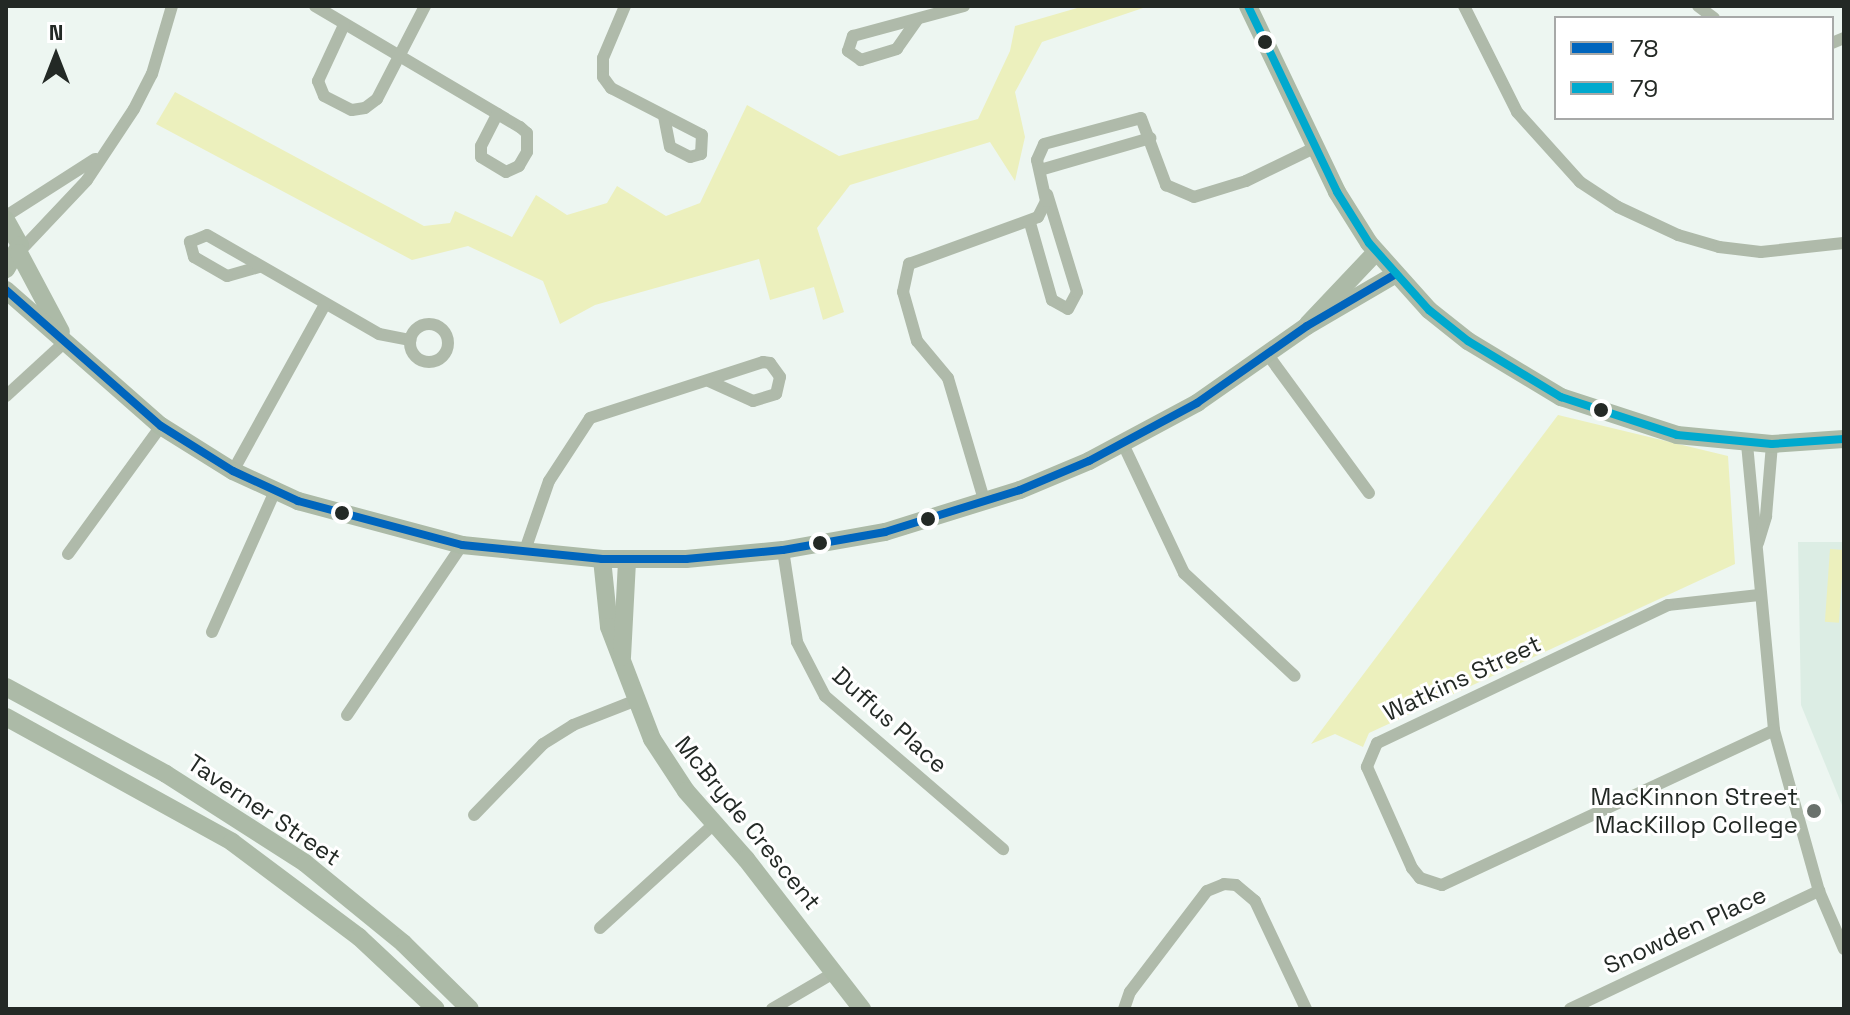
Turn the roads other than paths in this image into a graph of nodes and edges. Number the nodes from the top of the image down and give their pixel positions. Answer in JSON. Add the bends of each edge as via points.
{"nodes":[{"id":1,"x":172,"y":6,"type":"edge"},
{"id":2,"x":315,"y":6,"type":"edge"},
{"id":3,"x":425,"y":6,"type":"edge"},
{"id":4,"x":625,"y":6,"type":"edge"},
{"id":5,"x":964,"y":6,"type":"edge"},
{"id":6,"x":1248,"y":6,"type":"edge"},
{"id":7,"x":1464,"y":6,"type":"edge"},
{"id":8,"x":917,"y":20,"type":"junction"},
{"id":9,"x":344,"y":25,"type":"junction"},
{"id":10,"x":398,"y":54,"type":"junction"},
{"id":11,"x":497,"y":114,"type":"junction"},
{"id":12,"x":664,"y":117,"type":"dead end"},
{"id":13,"x":1150,"y":138,"type":"junction"},
{"id":14,"x":1314,"y":148,"type":"junction"},
{"id":15,"x":101,"y":155,"type":"junction"},
{"id":16,"x":1040,"y":170,"type":"junction"},
{"id":17,"x":1045,"y":188,"type":"junction"},
{"id":18,"x":6,"y":218,"type":"edge"},
{"id":19,"x":1030,"y":223,"type":"junction"},
{"id":20,"x":1844,"y":243,"type":"edge"},
{"id":21,"x":1376,"y":252,"type":"junction"},
{"id":22,"x":19,"y":253,"type":"junction"},
{"id":23,"x":259,"y":267,"type":"junction"},
{"id":24,"x":6,"y":269,"type":"edge"},
{"id":25,"x":1396,"y":274,"type":"junction"},
{"id":26,"x":6,"y":290,"type":"edge"},
{"id":27,"x":325,"y":304,"type":"junction"},
{"id":28,"x":1307,"y":326,"type":"junction"},
{"id":29,"x":410,"y":340,"type":"dead end"},
{"id":30,"x":66,"y":341,"type":"junction"},
{"id":31,"x":1268,"y":355,"type":"junction"},
{"id":32,"x":709,"y":381,"type":"junction"},
{"id":33,"x":6,"y":396,"type":"edge"},
{"id":34,"x":161,"y":426,"type":"junction"},
{"id":35,"x":1844,"y":439,"type":"edge"},
{"id":36,"x":1123,"y":444,"type":"junction"},
{"id":37,"x":1747,"y":444,"type":"junction"},
{"id":38,"x":1772,"y":444,"type":"junction"},
{"id":39,"x":233,"y":471,"type":"junction"},
{"id":40,"x":275,"y":491,"type":"junction"},
{"id":41,"x":1369,"y":493,"type":"dead end"},
{"id":42,"x":985,"y":503,"type":"junction"},
{"id":43,"x":1758,"y":543,"type":"junction"},
{"id":44,"x":462,"y":545,"type":"junction"},
{"id":45,"x":783,"y":550,"type":"junction"},
{"id":46,"x":524,"y":553,"type":"junction"},
{"id":47,"x":68,"y":554,"type":"dead end"},
{"id":48,"x":602,"y":559,"type":"junction"},
{"id":49,"x":627,"y":560,"type":"junction"},
{"id":50,"x":1759,"y":595,"type":"junction"},
{"id":51,"x":212,"y":632,"type":"dead end"},
{"id":52,"x":622,"y":657,"type":"junction"},
{"id":53,"x":1295,"y":676,"type":"dead end"},
{"id":54,"x":6,"y":687,"type":"edge"},
{"id":55,"x":634,"y":701,"type":"junction"},
{"id":56,"x":347,"y":715,"type":"dead end"},
{"id":57,"x":6,"y":717,"type":"edge"},
{"id":58,"x":1774,"y":730,"type":"junction"},
{"id":59,"x":474,"y":815,"type":"dead end"},
{"id":60,"x":715,"y":823,"type":"junction"},
{"id":61,"x":1003,"y":849,"type":"dead end"},
{"id":62,"x":1819,"y":891,"type":"junction"},
{"id":63,"x":600,"y":928,"type":"dead end"},
{"id":64,"x":1844,"y":949,"type":"edge"},
{"id":65,"x":835,"y":972,"type":"junction"},
{"id":66,"x":861,"y":1008,"type":"edge"},
{"id":67,"x":436,"y":1009,"type":"edge"},
{"id":68,"x":470,"y":1009,"type":"edge"},
{"id":69,"x":772,"y":1009,"type":"edge"},
{"id":70,"x":1124,"y":1009,"type":"edge"},
{"id":71,"x":1306,"y":1009,"type":"edge"},
{"id":72,"x":1570,"y":1009,"type":"edge"}],
"edges":[{"from":1,"to":15,"type":"street","via":[[144,89]]},
{"from":2,"to":9,"type":"street"},
{"from":3,"to":10,"type":"street"},
{"from":4,"to":12,"type":"street","via":[[603,58],[603,77],[611,88]]},
{"from":5,"to":8,"type":"street"},
{"from":6,"to":14,"type":"street"},
{"from":7,"to":20,"type":"street","via":[[1517,112],[1580,182],[1618,207],[1719,247],[1761,252]]},
{"from":8,"to":8,"type":"street","via":[[897,49],[861,60],[848,51],[853,36]]},
{"from":9,"to":10,"type":"street"},
{"from":9,"to":10,"type":"street","via":[[318,81],[324,96],[343,107],[365,108],[377,99]]},
{"from":10,"to":11,"type":"street"},
{"from":11,"to":11,"type":"street","via":[[481,157],[506,172],[519,166],[529,144],[520,127]]},
{"from":13,"to":14,"type":"street","via":[[1166,185],[1184,197],[1246,181]]},
{"from":13,"to":16,"type":"street"},
{"from":13,"to":16,"type":"street","via":[[1145,122],[1136,118],[1044,144],[1038,151]]},
{"from":14,"to":21,"type":"street"},
{"from":15,"to":18,"type":"street"},
{"from":15,"to":22,"type":"street","via":[[87,180]]},
{"from":16,"to":17,"type":"street"},
{"from":17,"to":19,"type":"street","via":[[1043,209]]},
{"from":17,"to":19,"type":"street","via":[[1077,292],[1068,309],[1052,300]]},
{"from":18,"to":22,"type":"street","via":[[17,232]]},
{"from":19,"to":42,"type":"street","via":[[920,256],[902,277],[917,341],[948,378]]},
{"from":21,"to":25,"type":"street"},
{"from":21,"to":28,"type":"street"},
{"from":22,"to":24,"type":"street"},
{"from":22,"to":30,"type":"street"},
{"from":23,"to":23,"type":"street","via":[[227,276],[194,257],[190,242],[207,235]]},
{"from":23,"to":27,"type":"street"},
{"from":25,"to":28,"type":"street"},
{"from":25,"to":37,"type":"street","via":[[1468,341],[1561,397],[1612,418],[1677,435]]},
{"from":26,"to":30,"type":"street"},
{"from":27,"to":29,"type":"street","via":[[379,334]]},
{"from":27,"to":39,"type":"street"},
{"from":28,"to":31,"type":"street"},
{"from":30,"to":33,"type":"street"},
{"from":30,"to":34,"type":"street"},
{"from":31,"to":36,"type":"street"},
{"from":31,"to":41,"type":"street"},
{"from":32,"to":32,"type":"street","via":[[763,362],[780,377],[776,394],[753,401]]},
{"from":32,"to":46,"type":"street","via":[[590,418],[549,481]]},
{"from":34,"to":39,"type":"street"},
{"from":34,"to":47,"type":"street"},
{"from":35,"to":38,"type":"street"},
{"from":36,"to":42,"type":"street"},
{"from":36,"to":53,"type":"street","via":[[1184,573]]},
{"from":37,"to":38,"type":"street"},
{"from":37,"to":43,"type":"street","via":[[1750,512]]},
{"from":38,"to":43,"type":"street","via":[[1767,512]]},
{"from":39,"to":40,"type":"street"},
{"from":40,"to":44,"type":"street","via":[[346,518]]},
{"from":40,"to":51,"type":"street"},
{"from":42,"to":45,"type":"street","via":[[885,532]]},
{"from":43,"to":50,"type":"street"},
{"from":44,"to":46,"type":"street"},
{"from":44,"to":56,"type":"street"},
{"from":45,"to":49,"type":"street"},
{"from":45,"to":61,"type":"street","name":"Duffus Place","via":[[797,642],[825,696]]},
{"from":46,"to":48,"type":"street"},
{"from":48,"to":49,"type":"street"},
{"from":48,"to":52,"type":"street","name":"McBryde Crescent","via":[[609,627]]},
{"from":49,"to":52,"type":"street","name":"McBryde Crescent"},
{"from":50,"to":58,"type":"street"},
{"from":50,"to":58,"type":"street","name":"Watkins Street","via":[[1668,605],[1377,743],[1367,767],[1412,868],[1420,878],[1442,885]]},
{"from":52,"to":55,"type":"street","name":"McBryde Crescent"},
{"from":54,"to":68,"type":"street","name":"Taverner Street","via":[[166,774],[305,863],[403,943]]},
{"from":55,"to":59,"type":"street","via":[[573,725],[543,744]]},
{"from":55,"to":60,"type":"street","name":"McBryde Crescent","via":[[673,775]]},
{"from":57,"to":67,"type":"street","name":"Taverner Street","via":[[232,842],[359,937]]},
{"from":58,"to":62,"type":"street"},
{"from":60,"to":63,"type":"street"},
{"from":60,"to":65,"type":"street","name":"McBryde Crescent"},
{"from":62,"to":64,"type":"street"},
{"from":62,"to":72,"type":"street","name":"Snowden Place"},
{"from":65,"to":66,"type":"street","name":"McBryde Crescent"},
{"from":65,"to":69,"type":"street"},
{"from":70,"to":71,"type":"street","via":[[1130,992],[1207,891],[1224,884],[1236,885],[1255,901]]}]}
